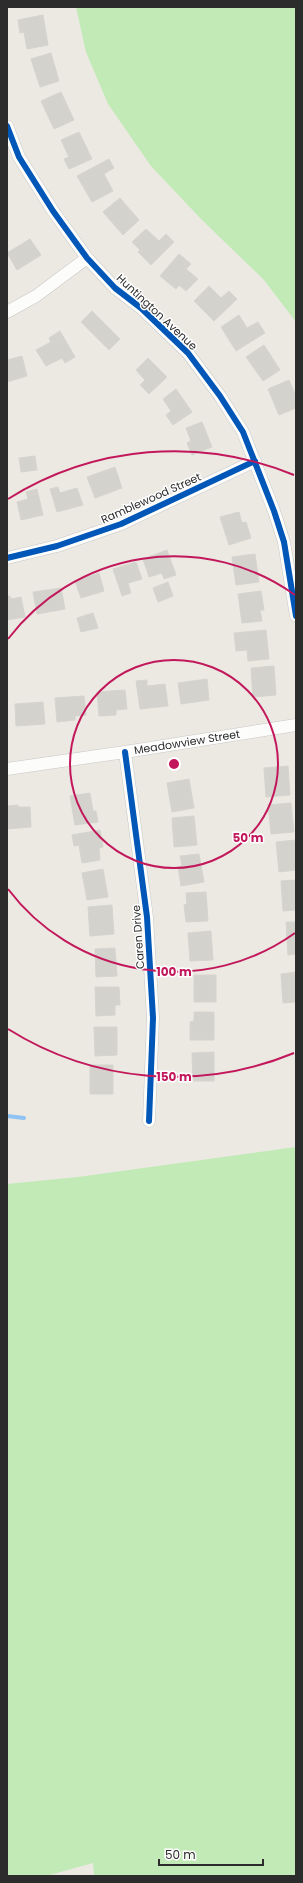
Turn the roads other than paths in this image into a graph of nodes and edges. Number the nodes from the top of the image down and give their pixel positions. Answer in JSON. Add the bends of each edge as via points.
{"nodes":[{"id":1,"x":7,"y":126,"type":"edge"},
{"id":2,"x":87,"y":258,"type":"junction"},
{"id":3,"x":7,"y":312,"type":"edge"},
{"id":4,"x":255,"y":461,"type":"junction"},
{"id":5,"x":7,"y":558,"type":"edge"},
{"id":6,"x":296,"y":616,"type":"edge"},
{"id":7,"x":296,"y":725,"type":"edge"},
{"id":8,"x":125,"y":752,"type":"junction"},
{"id":9,"x":7,"y":769,"type":"edge"},
{"id":10,"x":149,"y":1121,"type":"dead end"}],
"edges":[{"from":1,"to":2,"type":"street","name":"Huntington Avenue","via":[[19,157]]},
{"from":2,"to":3,"type":"street","via":[[36,296]]},
{"from":2,"to":4,"type":"street","name":"Huntington Avenue","via":[[115,288],[141,308],[188,353],[243,432]]},
{"from":4,"to":5,"type":"street","name":"Ramblewood Street","via":[[121,524],[57,546]]},
{"from":4,"to":6,"type":"street","name":"Huntington Avenue","via":[[284,542]]},
{"from":7,"to":8,"type":"street","name":"Meadowview Street"},
{"from":8,"to":9,"type":"street","name":"Meadowview Street"},
{"from":8,"to":10,"type":"street","name":"Caren Drive","via":[[147,917],[153,1018]]}]}
